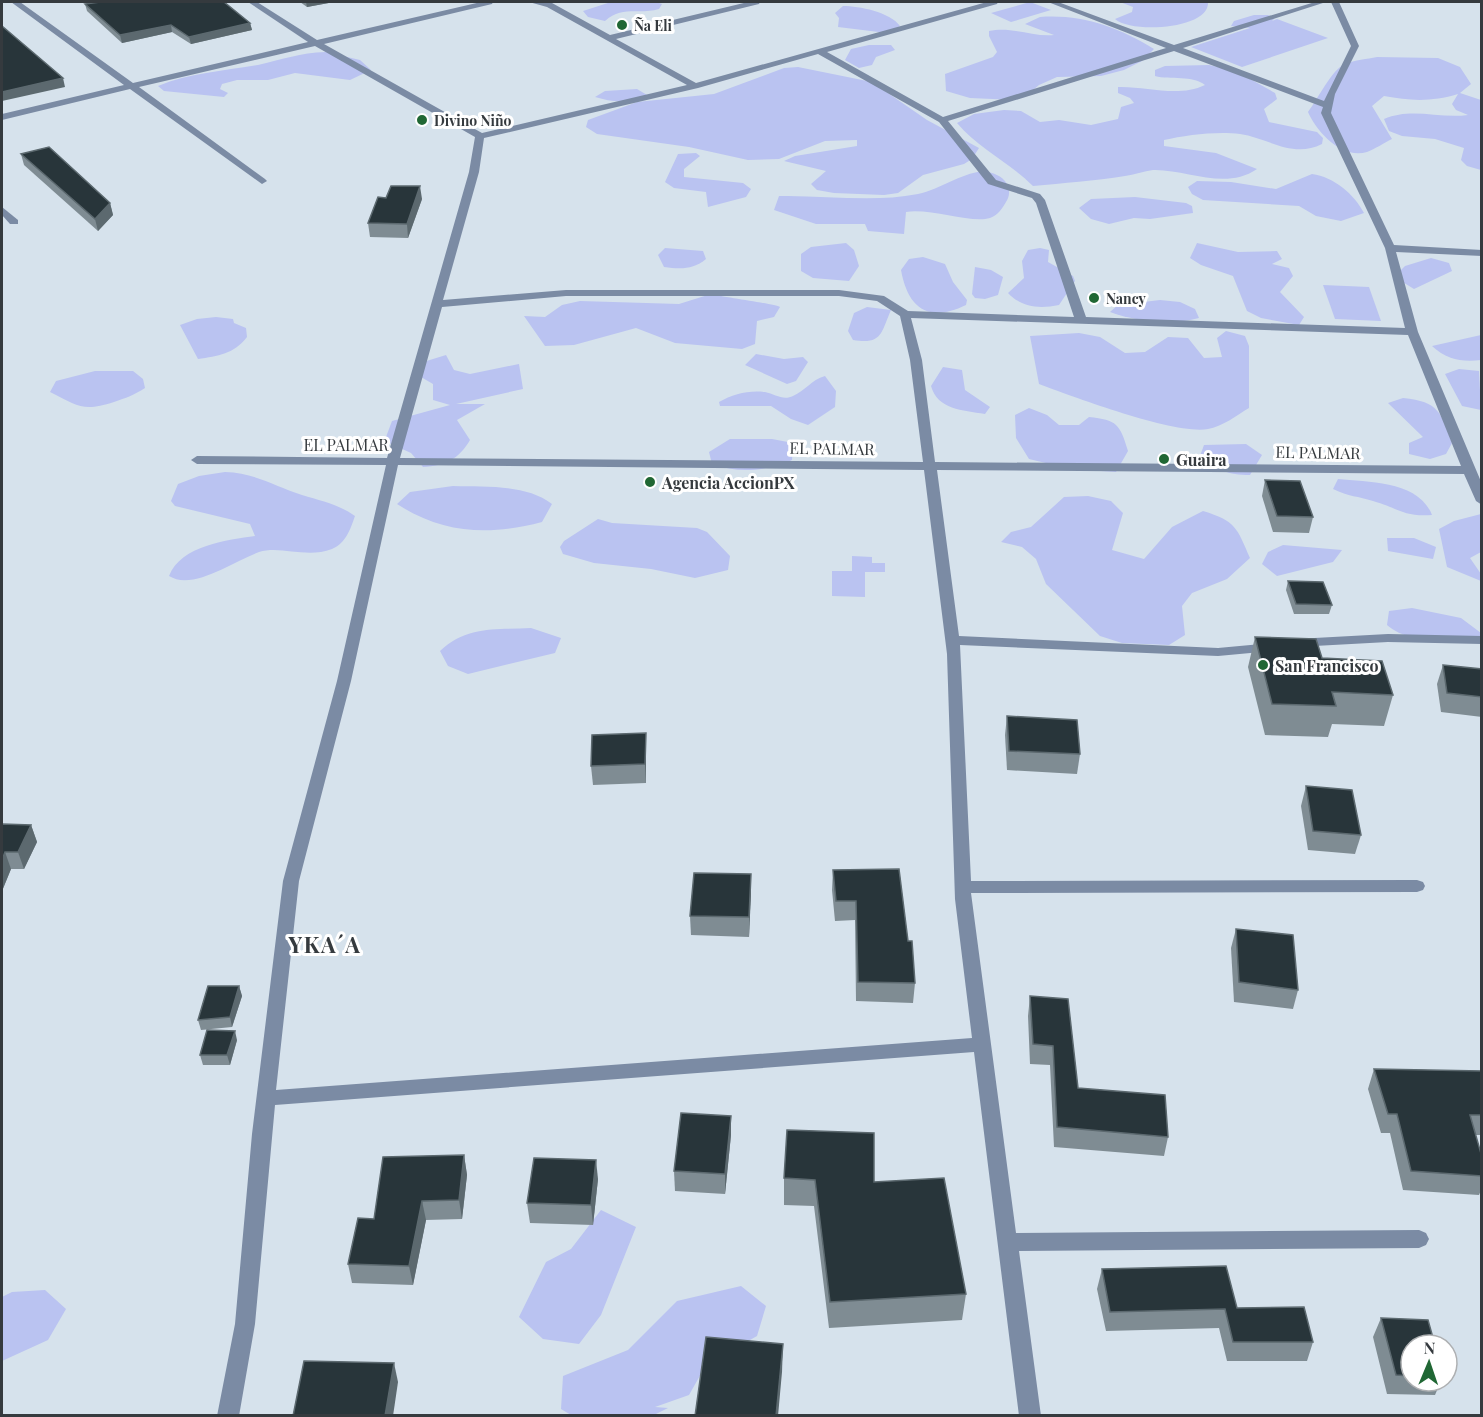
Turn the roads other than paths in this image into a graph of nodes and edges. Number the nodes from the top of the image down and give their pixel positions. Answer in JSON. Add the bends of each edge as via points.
{"nodes":[{"id":1,"x":15,"y":2,"type":"edge"},
{"id":2,"x":252,"y":2,"type":"edge"},
{"id":3,"x":489,"y":2,"type":"edge"},
{"id":4,"x":533,"y":2,"type":"edge"},
{"id":5,"x":756,"y":2,"type":"edge"},
{"id":6,"x":994,"y":2,"type":"edge"},
{"id":7,"x":1052,"y":2,"type":"edge"},
{"id":8,"x":1322,"y":2,"type":"edge"},
{"id":9,"x":1335,"y":2,"type":"edge"},
{"id":10,"x":609,"y":38,"type":"junction"},
{"id":11,"x":318,"y":42,"type":"junction"},
{"id":12,"x":1172,"y":49,"type":"junction"},
{"id":13,"x":819,"y":51,"type":"junction"},
{"id":14,"x":131,"y":86,"type":"junction"},
{"id":15,"x":695,"y":86,"type":"junction"},
{"id":16,"x":1326,"y":105,"type":"junction"},
{"id":17,"x":2,"y":117,"type":"edge"},
{"id":18,"x":942,"y":120,"type":"junction"},
{"id":19,"x":480,"y":137,"type":"junction"},
{"id":20,"x":262,"y":181,"type":"dead end"},
{"id":21,"x":2,"y":210,"type":"edge"},
{"id":22,"x":14,"y":222,"type":"dead end"},
{"id":23,"x":1390,"y":248,"type":"junction"},
{"id":24,"x":1482,"y":253,"type":"edge"},
{"id":25,"x":437,"y":304,"type":"junction"},
{"id":26,"x":905,"y":314,"type":"junction"},
{"id":27,"x":1081,"y":320,"type":"junction"},
{"id":28,"x":1412,"y":332,"type":"junction"},
{"id":29,"x":197,"y":460,"type":"dead end"},
{"id":30,"x":393,"y":460,"type":"junction"},
{"id":31,"x":928,"y":465,"type":"junction"},
{"id":32,"x":1467,"y":470,"type":"junction"},
{"id":33,"x":1482,"y":501,"type":"edge"},
{"id":34,"x":952,"y":640,"type":"junction"},
{"id":35,"x":1482,"y":640,"type":"edge"},
{"id":36,"x":1417,"y":886,"type":"dead end"},
{"id":37,"x":963,"y":887,"type":"junction"},
{"id":38,"x":982,"y":1044,"type":"junction"},
{"id":39,"x":268,"y":1098,"type":"junction"},
{"id":40,"x":1419,"y":1239,"type":"dead end"},
{"id":41,"x":1007,"y":1242,"type":"junction"},
{"id":42,"x":228,"y":1416,"type":"edge"},
{"id":43,"x":1030,"y":1416,"type":"edge"}],
"edges":[{"from":1,"to":14,"type":"street"},
{"from":2,"to":11,"type":"street"},
{"from":3,"to":11,"type":"street"},
{"from":4,"to":10,"type":"street","via":[[549,5]]},
{"from":5,"to":10,"type":"street"},
{"from":6,"to":13,"type":"street"},
{"from":7,"to":12,"type":"street"},
{"from":8,"to":12,"type":"street"},
{"from":9,"to":16,"type":"street","via":[[1355,46]]},
{"from":10,"to":15,"type":"street"},
{"from":11,"to":14,"type":"street"},
{"from":11,"to":19,"type":"street"},
{"from":12,"to":16,"type":"street"},
{"from":12,"to":18,"type":"street"},
{"from":13,"to":15,"type":"street"},
{"from":13,"to":18,"type":"street"},
{"from":14,"to":17,"type":"street"},
{"from":14,"to":20,"type":"street"},
{"from":15,"to":19,"type":"street"},
{"from":16,"to":23,"type":"street","via":[[1330,123]]},
{"from":18,"to":27,"type":"street","via":[[992,182],[1026,192],[1041,202]]},
{"from":19,"to":25,"type":"street"},
{"from":21,"to":22,"type":"street"},
{"from":23,"to":24,"type":"street"},
{"from":23,"to":28,"type":"street"},
{"from":25,"to":26,"type":"street","via":[[566,293],[840,292],[880,298]]},
{"from":25,"to":30,"type":"street"},
{"from":26,"to":27,"type":"street"},
{"from":26,"to":31,"type":"street","via":[[916,360]]},
{"from":27,"to":28,"type":"street"},
{"from":28,"to":32,"type":"street"},
{"from":29,"to":30,"type":"street","name":"EL PALMAR"},
{"from":30,"to":31,"type":"street","name":"EL PALMAR"},
{"from":30,"to":39,"type":"street","via":[[344,681],[291,881]]},
{"from":31,"to":32,"type":"street","name":"EL PALMAR"},
{"from":31,"to":34,"type":"street"},
{"from":32,"to":33,"type":"street"},
{"from":34,"to":35,"type":"street","via":[[1218,652],[1332,639]]},
{"from":34,"to":37,"type":"street"},
{"from":36,"to":37,"type":"street"},
{"from":37,"to":38,"type":"street"},
{"from":38,"to":39,"type":"street"},
{"from":38,"to":41,"type":"street"},
{"from":39,"to":42,"type":"street","via":[[245,1324]]},
{"from":40,"to":41,"type":"street"},
{"from":41,"to":43,"type":"street"}]}
